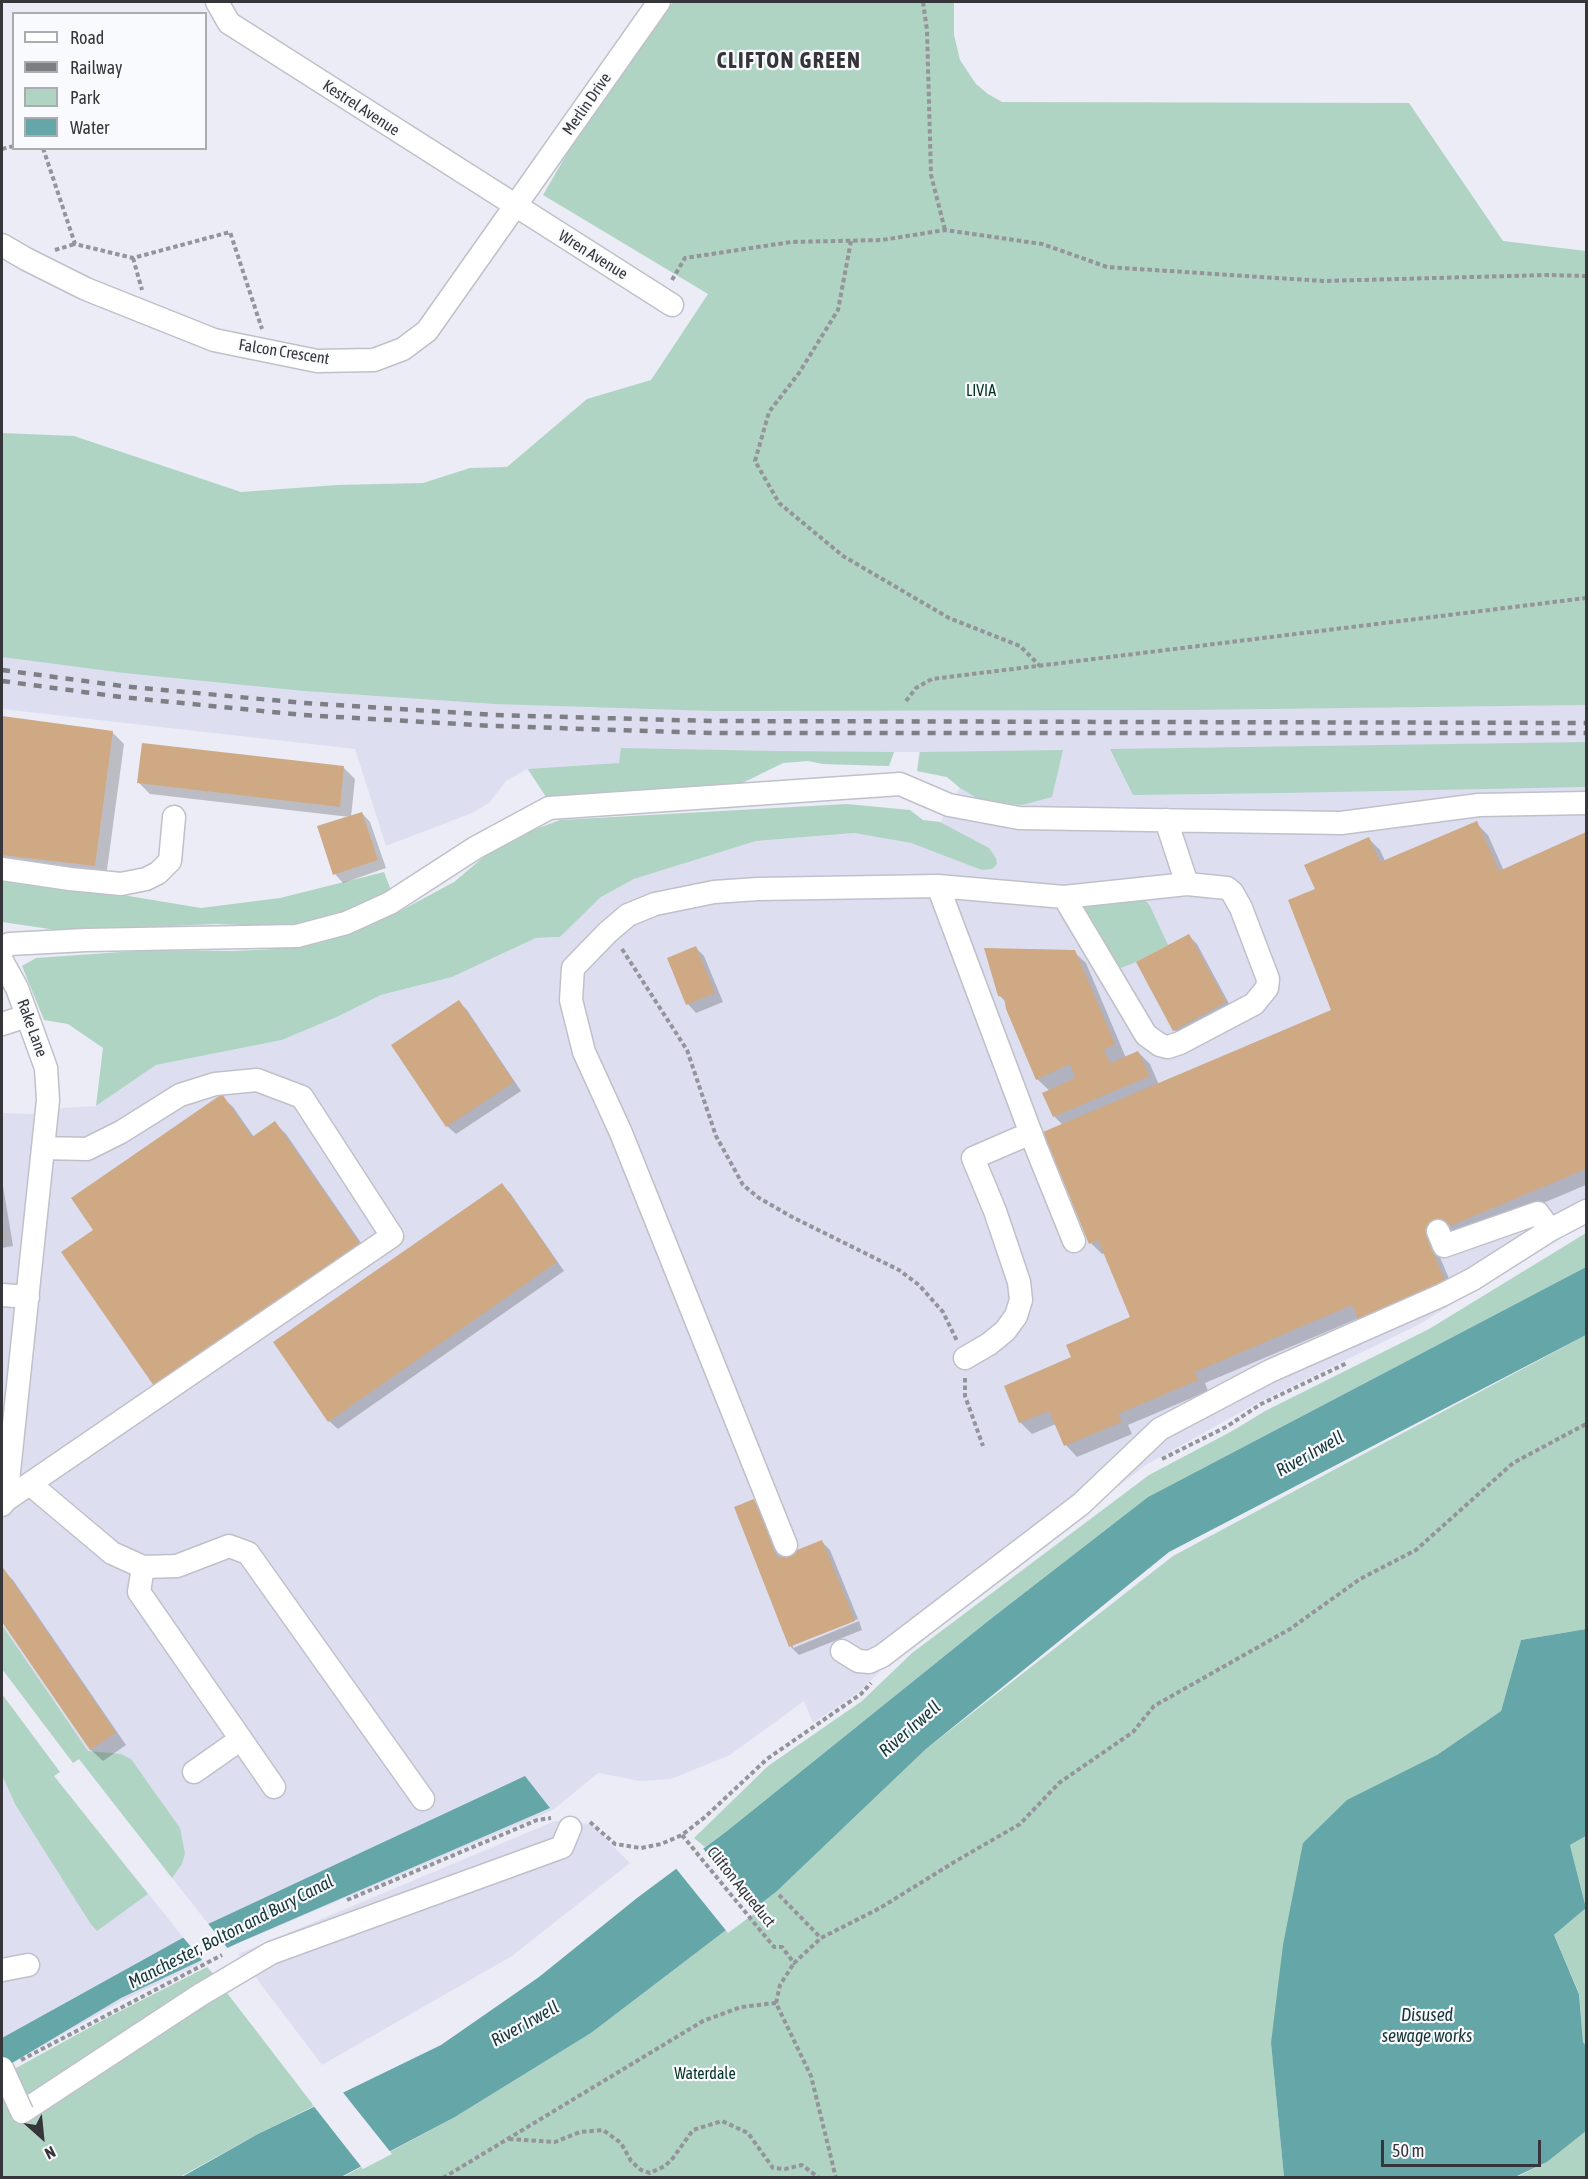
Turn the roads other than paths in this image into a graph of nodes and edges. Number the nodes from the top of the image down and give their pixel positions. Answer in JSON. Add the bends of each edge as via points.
{"nodes":[{"id":1,"x":217,"y":2,"type":"edge"},
{"id":2,"x":659,"y":2,"type":"edge"},
{"id":3,"x":515,"y":206,"type":"junction"},
{"id":4,"x":2,"y":245,"type":"edge"},
{"id":5,"x":667,"y":302,"type":"road end"},
{"id":6,"x":1587,"y":803,"type":"edge"},
{"id":7,"x":174,"y":817,"type":"dead end"},
{"id":8,"x":1166,"y":820,"type":"junction"},
{"id":9,"x":2,"y":869,"type":"edge"},
{"id":10,"x":1187,"y":884,"type":"junction"},
{"id":11,"x":938,"y":886,"type":"junction"},
{"id":12,"x":1064,"y":897,"type":"junction"},
{"id":13,"x":2,"y":950,"type":"edge"},
{"id":14,"x":2,"y":961,"type":"edge"},
{"id":15,"x":27,"y":1016,"type":"junction"},
{"id":16,"x":2,"y":1024,"type":"edge"},
{"id":17,"x":1031,"y":1133,"type":"junction"},
{"id":18,"x":43,"y":1148,"type":"junction"},
{"id":19,"x":1587,"y":1211,"type":"edge"},
{"id":20,"x":1550,"y":1230,"type":"junction"},
{"id":21,"x":1438,"y":1231,"type":"dead end"},
{"id":22,"x":1074,"y":1241,"type":"dead end"},
{"id":23,"x":2,"y":1295,"type":"edge"},
{"id":24,"x":27,"y":1297,"type":"junction"},
{"id":25,"x":965,"y":1358,"type":"road end"},
{"id":26,"x":6,"y":1455,"type":"edge"},
{"id":27,"x":30,"y":1484,"type":"junction"},
{"id":28,"x":4,"y":1503,"type":"edge"},
{"id":29,"x":786,"y":1545,"type":"dead end"},
{"id":30,"x":143,"y":1567,"type":"junction"},
{"id":31,"x":842,"y":1651,"type":"dead end"},
{"id":32,"x":241,"y":1739,"type":"junction"},
{"id":33,"x":194,"y":1772,"type":"dead end"},
{"id":34,"x":274,"y":1787,"type":"dead end"},
{"id":35,"x":423,"y":1799,"type":"dead end"},
{"id":36,"x":570,"y":1828,"type":"dead end"},
{"id":37,"x":28,"y":1965,"type":"dead end"},
{"id":38,"x":2,"y":1970,"type":"edge"},
{"id":39,"x":2,"y":2068,"type":"edge"}],
"edges":[{"from":1,"to":3,"type":"street","name":"Kestrel Avenue","via":[[229,23]]},
{"from":2,"to":3,"type":"street","name":"Merlin Drive"},
{"from":3,"to":4,"type":"street","name":"Falcon Crescent","via":[[427,331],[403,348],[375,360],[317,361],[214,339],[86,289]]},
{"from":3,"to":5,"type":"street","name":"Wren Avenue"},
{"from":6,"to":8,"type":"street","via":[[1479,805],[1341,823]]},
{"from":7,"to":9,"type":"street","via":[[170,861],[146,879],[121,884]]},
{"from":8,"to":10,"type":"street"},
{"from":8,"to":13,"type":"street","via":[[1019,818],[949,805],[900,784],[549,808],[475,848],[390,903],[346,923],[297,936],[86,940],[9,944]]},
{"from":10,"to":12,"type":"street"},
{"from":10,"to":12,"type":"street","via":[[1227,888],[1232,892],[1268,978],[1267,988],[1254,1004],[1168,1047],[1146,1035]]},
{"from":11,"to":12,"type":"street"},
{"from":11,"to":17,"type":"street"},
{"from":11,"to":29,"type":"street","via":[[758,889],[714,892],[655,904],[628,915],[573,968],[571,1000],[584,1052],[621,1133]]},
{"from":14,"to":15,"type":"street","name":"Rake Lane"},
{"from":15,"to":16,"type":"street"},
{"from":15,"to":18,"type":"street","name":"Rake Lane","via":[[46,1068],[48,1100]]},
{"from":17,"to":22,"type":"street"},
{"from":17,"to":25,"type":"street","via":[[973,1158],[1019,1282],[1021,1300],[1005,1331]]},
{"from":18,"to":24,"type":"street","name":"Rake Lane"},
{"from":18,"to":27,"type":"street","via":[[87,1149],[180,1095],[215,1084],[257,1080],[302,1097],[392,1236]]},
{"from":19,"to":20,"type":"street"},
{"from":20,"to":21,"type":"street","via":[[1538,1213],[1444,1246]]},
{"from":20,"to":31,"type":"street","via":[[1442,1295],[1270,1371],[1160,1429],[1081,1504],[882,1656],[869,1662],[858,1661]]},
{"from":23,"to":24,"type":"street"},
{"from":24,"to":26,"type":"street","name":"Rake Lane"},
{"from":26,"to":28,"type":"street","name":"Rake Lane"},
{"from":27,"to":28,"type":"street"},
{"from":27,"to":30,"type":"street","via":[[112,1553]]},
{"from":30,"to":32,"type":"street","via":[[139,1592]]},
{"from":30,"to":35,"type":"street","via":[[177,1566],[229,1546],[248,1553]]},
{"from":32,"to":33,"type":"street"},
{"from":32,"to":34,"type":"street"},
{"from":36,"to":39,"type":"street","bridge":true,"via":[[562,1847],[271,1953],[22,2112]]},
{"from":37,"to":38,"type":"street"}]}
